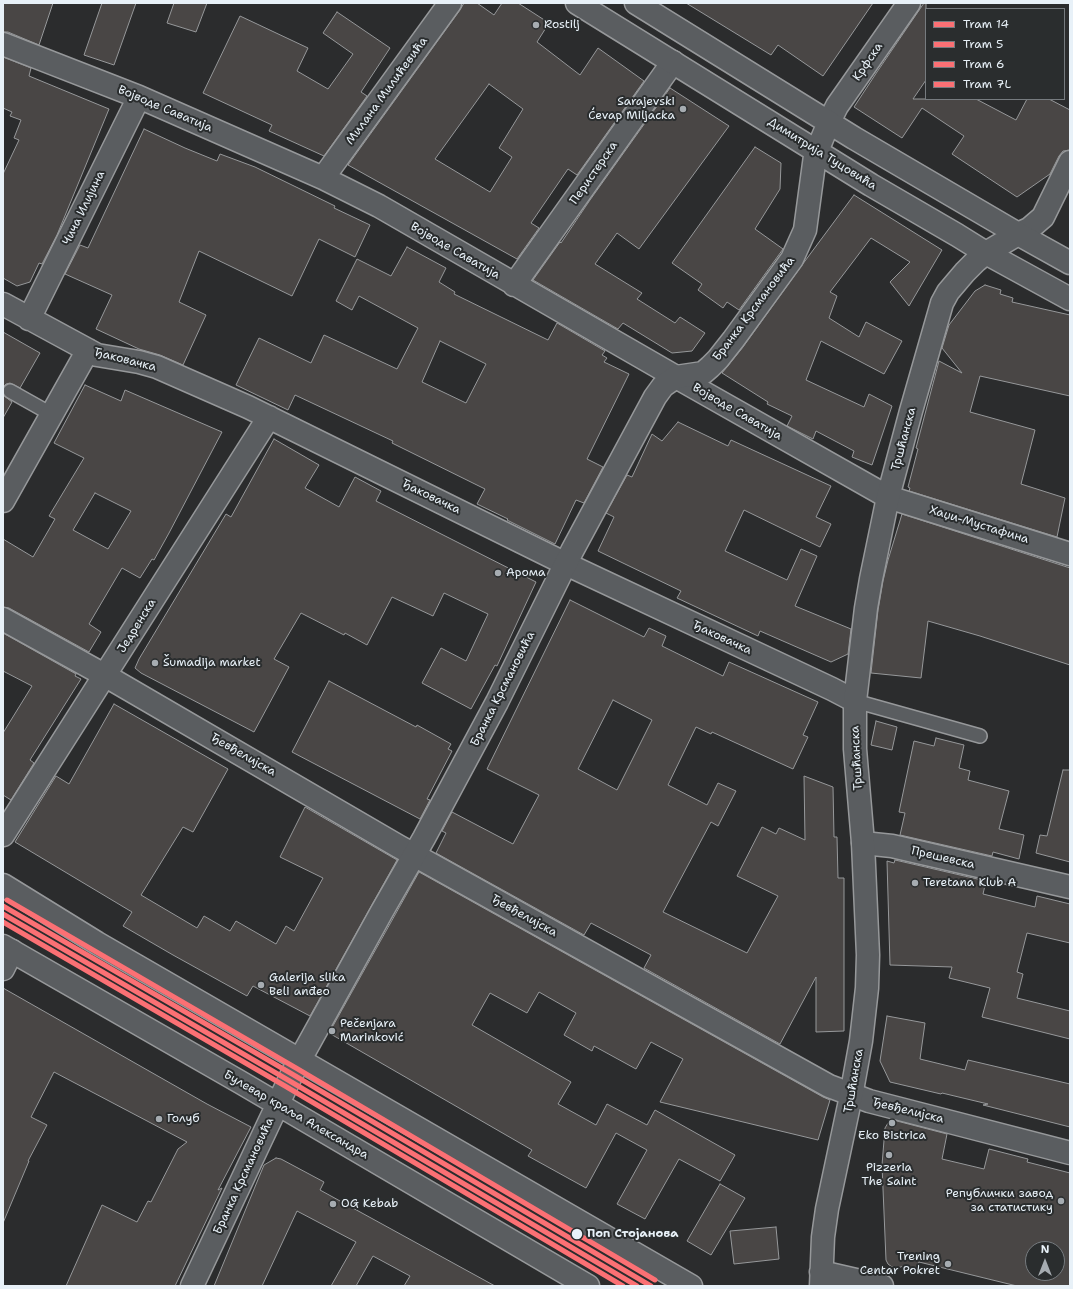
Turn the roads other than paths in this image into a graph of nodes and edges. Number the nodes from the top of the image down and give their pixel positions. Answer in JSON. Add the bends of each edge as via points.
{"nodes":[{"id":1,"x":450,"y":3,"type":"edge"},
{"id":2,"x":577,"y":3,"type":"edge"},
{"id":3,"x":636,"y":3,"type":"edge"},
{"id":4,"x":909,"y":3,"type":"edge"},
{"id":5,"x":3,"y":44,"type":"edge"},
{"id":6,"x":673,"y":62,"type":"junction"},
{"id":7,"x":138,"y":97,"type":"junction"},
{"id":8,"x":829,"y":122,"type":"junction"},
{"id":9,"x":816,"y":151,"type":"junction"},
{"id":10,"x":1070,"y":162,"type":"edge"},
{"id":11,"x":324,"y":178,"type":"junction"},
{"id":12,"x":1018,"y":234,"type":"junction"},
{"id":13,"x":986,"y":253,"type":"junction"},
{"id":14,"x":1070,"y":264,"type":"edge"},
{"id":15,"x":514,"y":285,"type":"junction"},
{"id":16,"x":1070,"y":299,"type":"edge"},
{"id":17,"x":3,"y":304,"type":"edge"},
{"id":18,"x":29,"y":319,"type":"junction"},
{"id":19,"x":88,"y":350,"type":"junction"},
{"id":20,"x":676,"y":377,"type":"junction"},
{"id":21,"x":10,"y":391,"type":"dead end"},
{"id":22,"x":51,"y":414,"type":"junction"},
{"id":23,"x":269,"y":417,"type":"junction"},
{"id":24,"x":6,"y":491,"type":"edge"},
{"id":25,"x":888,"y":497,"type":"junction"},
{"id":26,"x":1070,"y":554,"type":"edge"},
{"id":27,"x":566,"y":564,"type":"junction"},
{"id":28,"x":3,"y":619,"type":"edge"},
{"id":29,"x":106,"y":676,"type":"junction"},
{"id":30,"x":855,"y":702,"type":"junction"},
{"id":31,"x":980,"y":736,"type":"dead end"},
{"id":32,"x":3,"y":835,"type":"edge"},
{"id":33,"x":863,"y":842,"type":"junction"},
{"id":34,"x":415,"y":855,"type":"junction"},
{"id":35,"x":3,"y":885,"type":"edge"},
{"id":36,"x":1070,"y":887,"type":"edge"},
{"id":37,"x":6,"y":956,"type":"edge"},
{"id":38,"x":300,"y":1060,"type":"junction"},
{"id":39,"x":851,"y":1096,"type":"junction"},
{"id":40,"x":278,"y":1104,"type":"junction"},
{"id":41,"x":1070,"y":1153,"type":"edge"},
{"id":42,"x":821,"y":1279,"type":"edge"},
{"id":43,"x":192,"y":1286,"type":"edge"},
{"id":44,"x":588,"y":1286,"type":"edge"},
{"id":45,"x":691,"y":1286,"type":"edge"},
{"id":46,"x":882,"y":1286,"type":"edge"}],
"edges":[{"from":1,"to":11,"type":"street","name":"Милана Милићевића"},
{"from":2,"to":6,"type":"street","name":"Димитрија Туцовића"},
{"from":3,"to":8,"type":"street"},
{"from":4,"to":8,"type":"street","name":"Крфска","via":[[837,106]]},
{"from":5,"to":7,"type":"street","name":"Војводе Саватија"},
{"from":6,"to":9,"type":"street","name":"Димитрија Туцовића"},
{"from":6,"to":15,"type":"street","name":"Перистерска"},
{"from":7,"to":11,"type":"street","name":"Војводе Саватија"},
{"from":7,"to":18,"type":"street","name":"Чича Илијина"},
{"from":8,"to":9,"type":"street","name":"Бранка Крсмановића"},
{"from":8,"to":12,"type":"street"},
{"from":9,"to":13,"type":"street","name":"Димитрија Туцовића"},
{"from":9,"to":20,"type":"street","name":"Бранка Крсмановића","via":[[805,230],[792,259],[710,368],[703,373]]},
{"from":10,"to":12,"type":"street","name":"Тршћанска","via":[[1043,217],[1029,229]]},
{"from":11,"to":15,"type":"street","name":"Војводе Саватија","via":[[379,206]]},
{"from":12,"to":13,"type":"street","name":"Тршћанска"},
{"from":12,"to":14,"type":"street"},
{"from":13,"to":16,"type":"street","name":"Димитрија Туцовића"},
{"from":13,"to":25,"type":"street","name":"Тршћанска","via":[[965,272],[942,303]]},
{"from":15,"to":20,"type":"street","name":"Војводе Саватија"},
{"from":17,"to":18,"type":"street","name":"Ђаковачка"},
{"from":18,"to":19,"type":"street","name":"Ђаковачка"},
{"from":19,"to":22,"type":"street"},
{"from":19,"to":23,"type":"street","name":"Ђаковачка","via":[[103,356],[157,367]]},
{"from":20,"to":25,"type":"street","name":"Војводе Саватија"},
{"from":20,"to":27,"type":"street","name":"Бранка Крсмановића","via":[[663,386],[655,397]]},
{"from":21,"to":22,"type":"lane"},
{"from":22,"to":24,"type":"street"},
{"from":23,"to":27,"type":"street","name":"Ђаковачка"},
{"from":23,"to":29,"type":"street","name":"Једренска"},
{"from":25,"to":26,"type":"street","name":"Хаџи-Мустафина"},
{"from":25,"to":30,"type":"street","name":"Тршћанска","via":[[866,608]]},
{"from":27,"to":30,"type":"street","name":"Ђаковачка"},
{"from":27,"to":34,"type":"street","name":"Бранка Крсмановића","via":[[497,702]]},
{"from":28,"to":29,"type":"street","name":"Ђевђелијска"},
{"from":29,"to":32,"type":"street","name":"Једренска"},
{"from":29,"to":34,"type":"street","name":"Ђевђелијска"},
{"from":30,"to":31,"type":"lane"},
{"from":30,"to":33,"type":"street","name":"Тршћанска","via":[[855,749]]},
{"from":33,"to":36,"type":"street","name":"Прешевска","via":[[892,846]]},
{"from":33,"to":39,"type":"street","name":"Тршћанска","via":[[867,988]]},
{"from":34,"to":38,"type":"street","name":"Бранка Крсмановића"},
{"from":34,"to":39,"type":"street","name":"Ђевђелијска"},
{"from":35,"to":38,"type":"street","via":[[97,943]]},
{"from":37,"to":40,"type":"street","name":"Булевар краља Александра"},
{"from":38,"to":40,"type":"street","name":"Бранка Крсмановића"},
{"from":38,"to":45,"type":"street"},
{"from":39,"to":41,"type":"street","name":"Ђевђелијска"},
{"from":39,"to":42,"type":"street","name":"Тршћанска","via":[[822,1237]]},
{"from":40,"to":43,"type":"street","name":"Бранка Крсмановића"},
{"from":40,"to":44,"type":"street","name":"Булевар краља Александра"},
{"from":42,"to":46,"type":"street"}]}
